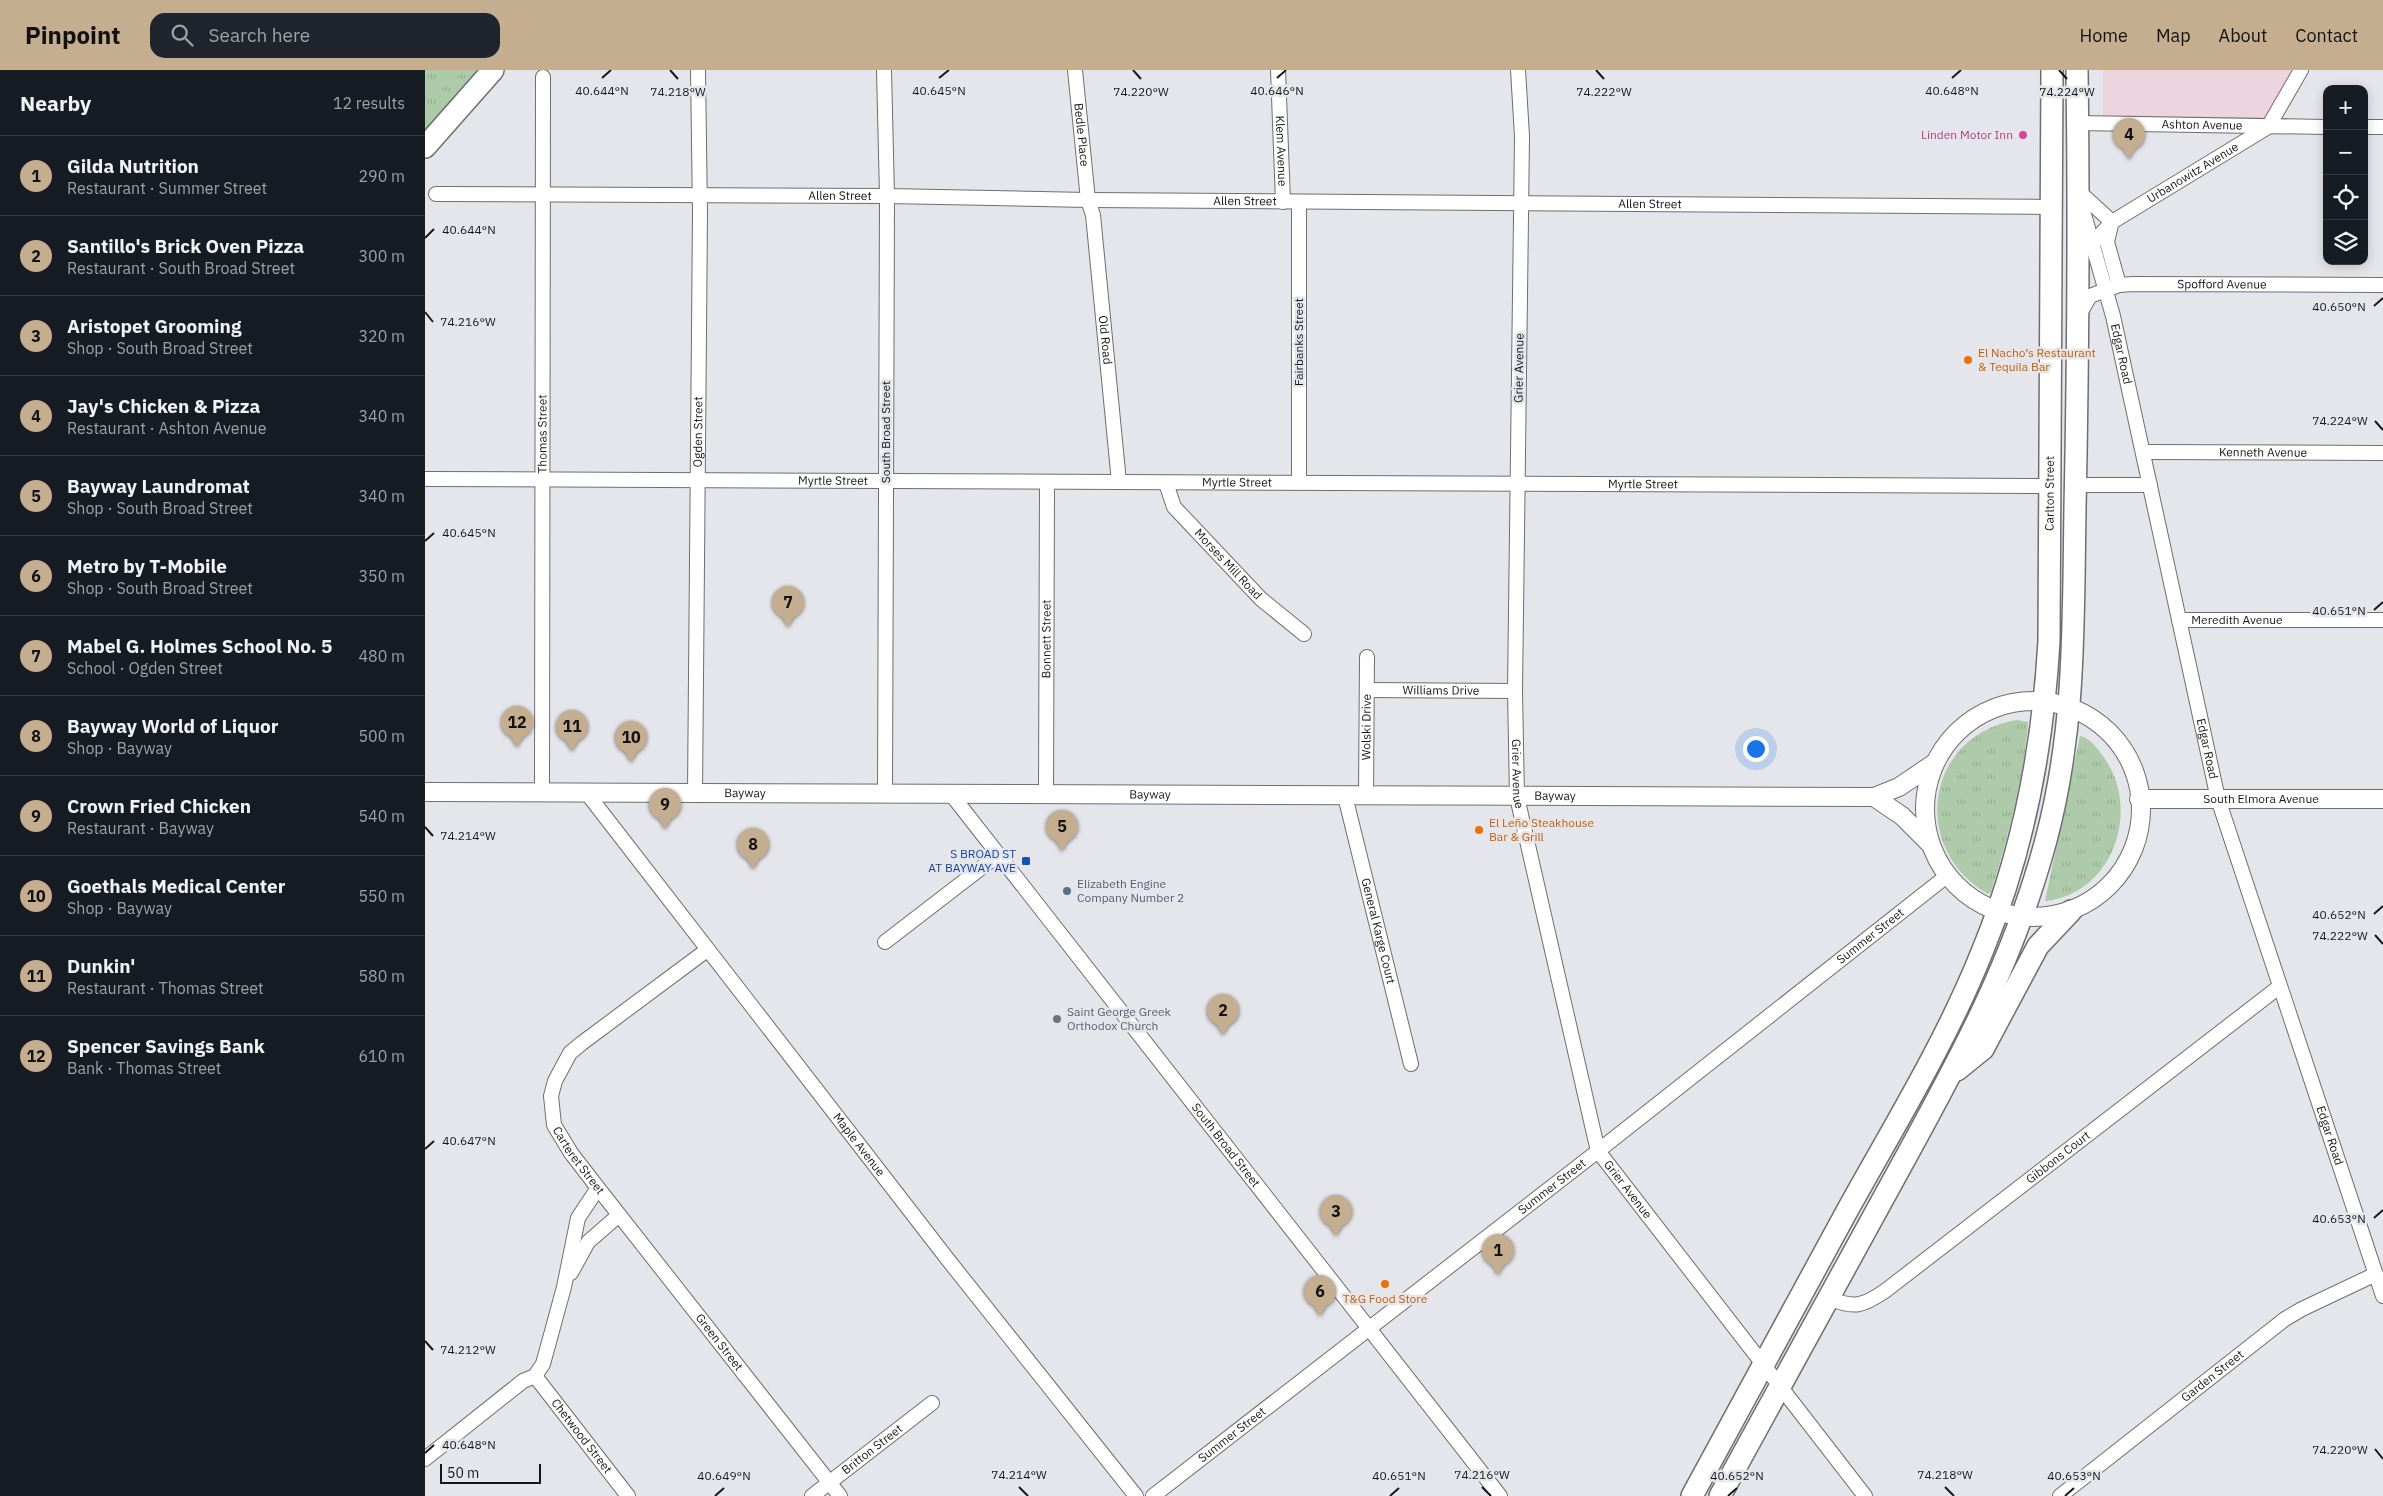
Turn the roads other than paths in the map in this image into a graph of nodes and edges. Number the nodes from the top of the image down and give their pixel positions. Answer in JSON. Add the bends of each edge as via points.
{"nodes":[{"id":1,"x":493,"y":70,"type":"edge"},
{"id":2,"x":698,"y":70,"type":"edge"},
{"id":3,"x":884,"y":70,"type":"edge"},
{"id":4,"x":1075,"y":70,"type":"edge"},
{"id":5,"x":1278,"y":70,"type":"edge"},
{"id":6,"x":1518,"y":70,"type":"edge"},
{"id":7,"x":2052,"y":70,"type":"edge"},
{"id":8,"x":2077,"y":70,"type":"edge"},
{"id":9,"x":2301,"y":70,"type":"edge"},
{"id":10,"x":543,"y":77,"type":"dead end"},
{"id":11,"x":457,"y":113,"type":"junction"},
{"id":12,"x":2077,"y":123,"type":"junction"},
{"id":13,"x":2267,"y":127,"type":"junction"},
{"id":14,"x":2323,"y":127,"type":"edge"},
{"id":15,"x":2368,"y":127,"type":"edge"},
{"id":16,"x":2383,"y":127,"type":"edge"},
{"id":17,"x":425,"y":147,"type":"edge"},
{"id":18,"x":425,"y":155,"type":"edge"},
{"id":19,"x":2077,"y":190,"type":"junction"},
{"id":20,"x":437,"y":194,"type":"dead end"},
{"id":21,"x":543,"y":194,"type":"junction"},
{"id":22,"x":700,"y":195,"type":"junction"},
{"id":23,"x":887,"y":196,"type":"junction"},
{"id":24,"x":1088,"y":200,"type":"junction"},
{"id":25,"x":1283,"y":202,"type":"junction"},
{"id":26,"x":1299,"y":202,"type":"junction"},
{"id":27,"x":1522,"y":203,"type":"junction"},
{"id":28,"x":2052,"y":207,"type":"junction"},
{"id":29,"x":2112,"y":222,"type":"junction"},
{"id":30,"x":2093,"y":243,"type":"junction"},
{"id":31,"x":2077,"y":261,"type":"junction"},
{"id":32,"x":2383,"y":286,"type":"edge"},
{"id":33,"x":2112,"y":287,"type":"junction"},
{"id":34,"x":2076,"y":320,"type":"junction"},
{"id":35,"x":2143,"y":452,"type":"junction"},
{"id":36,"x":2383,"y":453,"type":"edge"},
{"id":37,"x":425,"y":479,"type":"edge"},
{"id":38,"x":541,"y":480,"type":"junction"},
{"id":39,"x":697,"y":481,"type":"junction"},
{"id":40,"x":886,"y":481,"type":"junction"},
{"id":41,"x":1047,"y":482,"type":"junction"},
{"id":42,"x":1119,"y":482,"type":"junction"},
{"id":43,"x":1299,"y":482,"type":"junction"},
{"id":44,"x":1166,"y":483,"type":"junction"},
{"id":45,"x":1517,"y":484,"type":"junction"},
{"id":46,"x":2076,"y":485,"type":"junction"},
{"id":47,"x":2150,"y":485,"type":"junction"},
{"id":48,"x":2050,"y":486,"type":"junction"},
{"id":49,"x":2179,"y":620,"type":"junction"},
{"id":50,"x":2383,"y":620,"type":"edge"},
{"id":51,"x":1304,"y":634,"type":"dead end"},
{"id":52,"x":1367,"y":657,"type":"dead end"},
{"id":53,"x":1367,"y":690,"type":"junction"},
{"id":54,"x":1515,"y":691,"type":"junction"},
{"id":55,"x":2045,"y":703,"type":"junction"},
{"id":56,"x":2070,"y":708,"type":"junction"},
{"id":57,"x":1933,"y":764,"type":"junction"},
{"id":58,"x":425,"y":792,"type":"edge"},
{"id":59,"x":542,"y":792,"type":"junction"},
{"id":60,"x":586,"y":792,"type":"junction"},
{"id":61,"x":695,"y":793,"type":"junction"},
{"id":62,"x":885,"y":793,"type":"junction"},
{"id":63,"x":951,"y":794,"type":"junction"},
{"id":64,"x":1046,"y":795,"type":"junction"},
{"id":65,"x":1345,"y":796,"type":"junction"},
{"id":66,"x":1366,"y":796,"type":"junction"},
{"id":67,"x":1517,"y":796,"type":"junction"},
{"id":68,"x":1874,"y":798,"type":"junction"},
{"id":69,"x":2139,"y":799,"type":"junction"},
{"id":70,"x":2218,"y":799,"type":"junction"},
{"id":71,"x":2383,"y":799,"type":"edge"},
{"id":72,"x":1930,"y":844,"type":"junction"},
{"id":73,"x":998,"y":855,"type":"junction"},
{"id":74,"x":1948,"y":875,"type":"junction"},
{"id":75,"x":2071,"y":911,"type":"junction"},
{"id":76,"x":1997,"y":912,"type":"junction"},
{"id":77,"x":2022,"y":918,"type":"junction"},
{"id":78,"x":885,"y":942,"type":"dead end"},
{"id":79,"x":707,"y":950,"type":"junction"},
{"id":80,"x":2279,"y":987,"type":"junction"},
{"id":81,"x":1411,"y":1064,"type":"dead end"},
{"id":82,"x":1951,"y":1075,"type":"junction"},
{"id":83,"x":1598,"y":1151,"type":"junction"},
{"id":84,"x":598,"y":1188,"type":"junction"},
{"id":85,"x":619,"y":1215,"type":"junction"},
{"id":86,"x":2375,"y":1274,"type":"junction"},
{"id":87,"x":564,"y":1288,"type":"junction"},
{"id":88,"x":2383,"y":1296,"type":"edge"},
{"id":89,"x":1829,"y":1298,"type":"junction"},
{"id":90,"x":1368,"y":1328,"type":"junction"},
{"id":91,"x":1763,"y":1364,"type":"junction"},
{"id":92,"x":535,"y":1376,"type":"junction"},
{"id":93,"x":1780,"y":1386,"type":"junction"},
{"id":94,"x":932,"y":1403,"type":"dead end"},
{"id":95,"x":425,"y":1459,"type":"edge"},
{"id":96,"x":829,"y":1482,"type":"junction"},
{"id":97,"x":628,"y":1496,"type":"edge"},
{"id":98,"x":812,"y":1496,"type":"edge"},
{"id":99,"x":840,"y":1496,"type":"edge"},
{"id":100,"x":1136,"y":1496,"type":"edge"},
{"id":101,"x":1153,"y":1496,"type":"edge"},
{"id":102,"x":1501,"y":1496,"type":"edge"},
{"id":103,"x":1692,"y":1496,"type":"edge"},
{"id":104,"x":1720,"y":1496,"type":"edge"},
{"id":105,"x":1865,"y":1496,"type":"edge"},
{"id":106,"x":2060,"y":1496,"type":"edge"}],
"edges":[{"from":1,"to":11,"type":"highway"},
{"from":2,"to":22,"type":"street","name":"Ogden Street"},
{"from":3,"to":23,"type":"street","name":"South Broad Street"},
{"from":4,"to":24,"type":"street","name":"Bedle Place"},
{"from":5,"to":25,"type":"street","name":"Klem Avenue"},
{"from":6,"to":27,"type":"street","name":"Grier Avenue"},
{"from":7,"to":28,"type":"highway","name":"Carlton Street"},
{"from":8,"to":12,"type":"highway","name":"Carlton Street"},
{"from":9,"to":13,"type":"street","name":"Urbanowitz Avenue"},
{"from":10,"to":21,"type":"street","name":"Thomas Street"},
{"from":11,"to":17,"type":"highway"},
{"from":11,"to":18,"type":"highway"},
{"from":12,"to":13,"type":"street","name":"Ashton Avenue"},
{"from":12,"to":19,"type":"highway","name":"Carlton Street"},
{"from":13,"to":14,"type":"street","name":"Ashton Avenue"},
{"from":13,"to":29,"type":"street","name":"Urbanowitz Avenue"},
{"from":15,"to":16,"type":"street"},
{"from":19,"to":29,"type":"street"},
{"from":19,"to":30,"type":"street","name":"Edgar Road"},
{"from":19,"to":31,"type":"highway","name":"Carlton Street"},
{"from":20,"to":21,"type":"street","name":"Allen Street"},
{"from":21,"to":22,"type":"street","name":"Allen Street"},
{"from":21,"to":38,"type":"street","name":"Thomas Street"},
{"from":22,"to":23,"type":"street","name":"Allen Street"},
{"from":22,"to":39,"type":"street","name":"Ogden Street"},
{"from":23,"to":24,"type":"street","name":"Allen Street"},
{"from":23,"to":40,"type":"street","name":"South Broad Street"},
{"from":24,"to":25,"type":"street","name":"Allen Street"},
{"from":24,"to":42,"type":"street","name":"Old Road","via":[[1093,215]]},
{"from":25,"to":26,"type":"street","name":"Allen Street"},
{"from":26,"to":27,"type":"street","name":"Allen Street"},
{"from":26,"to":43,"type":"street","name":"Fairbanks Street"},
{"from":27,"to":28,"type":"street","name":"Allen Street"},
{"from":27,"to":45,"type":"street","name":"Grier Avenue"},
{"from":28,"to":48,"type":"highway","name":"Carlton Street"},
{"from":29,"to":30,"type":"street","name":"Urbanowitz Avenue"},
{"from":29,"to":33,"type":"street","via":[[2107,242]]},
{"from":30,"to":31,"type":"street","name":"Urbanowitz Avenue"},
{"from":30,"to":33,"type":"street","name":"Edgar Road"},
{"from":31,"to":34,"type":"highway","name":"Carlton Street"},
{"from":32,"to":33,"type":"street","name":"Spofford Avenue"},
{"from":33,"to":34,"type":"street","via":[[2090,296]]},
{"from":33,"to":35,"type":"street","name":"Edgar Road"},
{"from":34,"to":46,"type":"highway","name":"Carlton Street"},
{"from":35,"to":36,"type":"street","name":"Kenneth Avenue"},
{"from":35,"to":47,"type":"street","name":"Edgar Road"},
{"from":37,"to":38,"type":"street","name":"Myrtle Street"},
{"from":38,"to":39,"type":"street","name":"Myrtle Street"},
{"from":38,"to":59,"type":"street","name":"Thomas Street"},
{"from":39,"to":40,"type":"street","name":"Myrtle Street"},
{"from":39,"to":61,"type":"street","name":"Ogden Street"},
{"from":40,"to":41,"type":"street","name":"Myrtle Street"},
{"from":40,"to":62,"type":"street","name":"South Broad Street"},
{"from":41,"to":42,"type":"street","name":"Myrtle Street"},
{"from":41,"to":64,"type":"street","name":"Bonnett Street"},
{"from":42,"to":44,"type":"street","name":"Myrtle Street"},
{"from":43,"to":44,"type":"street","name":"Myrtle Street"},
{"from":43,"to":45,"type":"street","name":"Myrtle Street"},
{"from":44,"to":51,"type":"street","name":"Morses Mill Road","via":[[1173,507],[1261,599]]},
{"from":45,"to":48,"type":"street","name":"Myrtle Street"},
{"from":45,"to":54,"type":"street","name":"Grier Avenue"},
{"from":46,"to":47,"type":"street"},
{"from":46,"to":56,"type":"highway","name":"Carlton Street"},
{"from":47,"to":49,"type":"street","name":"Edgar Road"},
{"from":48,"to":55,"type":"highway","name":"Carlton Street","via":[[2050,613]]},
{"from":49,"to":50,"type":"street","name":"Meredith Avenue"},
{"from":49,"to":70,"type":"street","name":"Edgar Road"},
{"from":52,"to":53,"type":"street","name":"Wolski Drive"},
{"from":53,"to":54,"type":"street","name":"Williams Drive"},
{"from":53,"to":66,"type":"street","name":"Wolski Drive"},
{"from":54,"to":67,"type":"street","name":"Grier Avenue"},
{"from":55,"to":56,"type":"main road"},
{"from":55,"to":57,"type":"main road","via":[[2011,705],[1975,720],[1953,736]]},
{"from":55,"to":76,"type":"highway","name":"Carlton Street","via":[[2024,824]]},
{"from":56,"to":69,"type":"main road","via":[[2098,720],[2123,746],[2136,774]]},
{"from":56,"to":77,"type":"highway","name":"Carlton Street","via":[[2049,828]]},
{"from":57,"to":68,"type":"main road","name":"Bayway","via":[[1899,787]]},
{"from":57,"to":72,"type":"main road","via":[[1923,806]]},
{"from":58,"to":59,"type":"main road","name":"Bayway"},
{"from":59,"to":60,"type":"main road","name":"Bayway"},
{"from":60,"to":61,"type":"main road","name":"Bayway"},
{"from":60,"to":79,"type":"street","name":"Maple Avenue"},
{"from":61,"to":62,"type":"main road","name":"Bayway"},
{"from":62,"to":63,"type":"main road","name":"Bayway"},
{"from":63,"to":64,"type":"main road","name":"Bayway"},
{"from":63,"to":73,"type":"street","name":"South Broad Street"},
{"from":64,"to":65,"type":"main road","name":"Bayway"},
{"from":65,"to":66,"type":"main road","name":"Bayway"},
{"from":65,"to":81,"type":"street","name":"General Karge Court"},
{"from":66,"to":67,"type":"main road","name":"Bayway"},
{"from":67,"to":68,"type":"main road","name":"Bayway"},
{"from":67,"to":83,"type":"street","name":"Grier Avenue"},
{"from":68,"to":72,"type":"main road","via":[[1903,816]]},
{"from":69,"to":70,"type":"main road","name":"South Elmora Avenue"},
{"from":69,"to":75,"type":"main road","via":[[2135,840],[2122,868],[2096,897]]},
{"from":70,"to":71,"type":"main road","name":"South Elmora Avenue"},
{"from":70,"to":80,"type":"street","name":"Edgar Road"},
{"from":72,"to":74,"type":"main road"},
{"from":73,"to":78,"type":"street"},
{"from":73,"to":90,"type":"street","name":"South Broad Street"},
{"from":74,"to":76,"type":"main road","via":[[1969,896]]},
{"from":74,"to":83,"type":"street","name":"Summer Street"},
{"from":75,"to":77,"type":"main road","via":[[2049,917]]},
{"from":75,"to":82,"type":"highway","via":[[2038,946],[1983,1049]]},
{"from":76,"to":77,"type":"main road"},
{"from":76,"to":91,"type":"highway","name":"Carlton Street","via":[[1975,970],[1934,1053]]},
{"from":77,"to":82,"type":"highway","name":"Carlton Street","via":[[1999,978]]},
{"from":79,"to":84,"type":"street","name":"Carteret Street","via":[[570,1053],[555,1082],[551,1096],[554,1125]]},
{"from":79,"to":100,"type":"street","name":"Maple Avenue"},
{"from":80,"to":86,"type":"street","name":"Edgar Road"},
{"from":80,"to":89,"type":"street","name":"Gibbons Court","via":[[1885,1291],[1853,1306]]},
{"from":82,"to":89,"type":"highway","name":"Carlton Street"},
{"from":83,"to":90,"type":"street","name":"Summer Street"},
{"from":83,"to":91,"type":"street","name":"Grier Avenue"},
{"from":84,"to":85,"type":"street","name":"Green Street"},
{"from":84,"to":87,"type":"street","name":"Carteret Street","via":[[578,1218]]},
{"from":85,"to":87,"type":"street","name":"Carteret Street","via":[[588,1242]]},
{"from":85,"to":96,"type":"street","name":"Green Street"},
{"from":86,"to":88,"type":"street","name":"Edgar Road"},
{"from":86,"to":106,"type":"street","name":"Garden Street","via":[[2285,1320]]},
{"from":87,"to":92,"type":"street","name":"Carteret Street","via":[[543,1364]]},
{"from":89,"to":93,"type":"highway","name":"Carlton Street"},
{"from":90,"to":101,"type":"street","name":"Summer Street"},
{"from":90,"to":102,"type":"street","name":"South Broad Street"},
{"from":91,"to":93,"type":"street","name":"Grier Avenue"},
{"from":91,"to":103,"type":"highway","name":"Carlton Street"},
{"from":92,"to":95,"type":"street","via":[[523,1381]]},
{"from":92,"to":97,"type":"street","name":"Chetwood Street"},
{"from":93,"to":104,"type":"highway","name":"Carlton Street"},
{"from":93,"to":105,"type":"street","name":"Grier Avenue"},
{"from":94,"to":96,"type":"street","name":"Britton Street"},
{"from":96,"to":98,"type":"street","name":"Britton Street"},
{"from":96,"to":99,"type":"street","name":"Green Street"}]}
